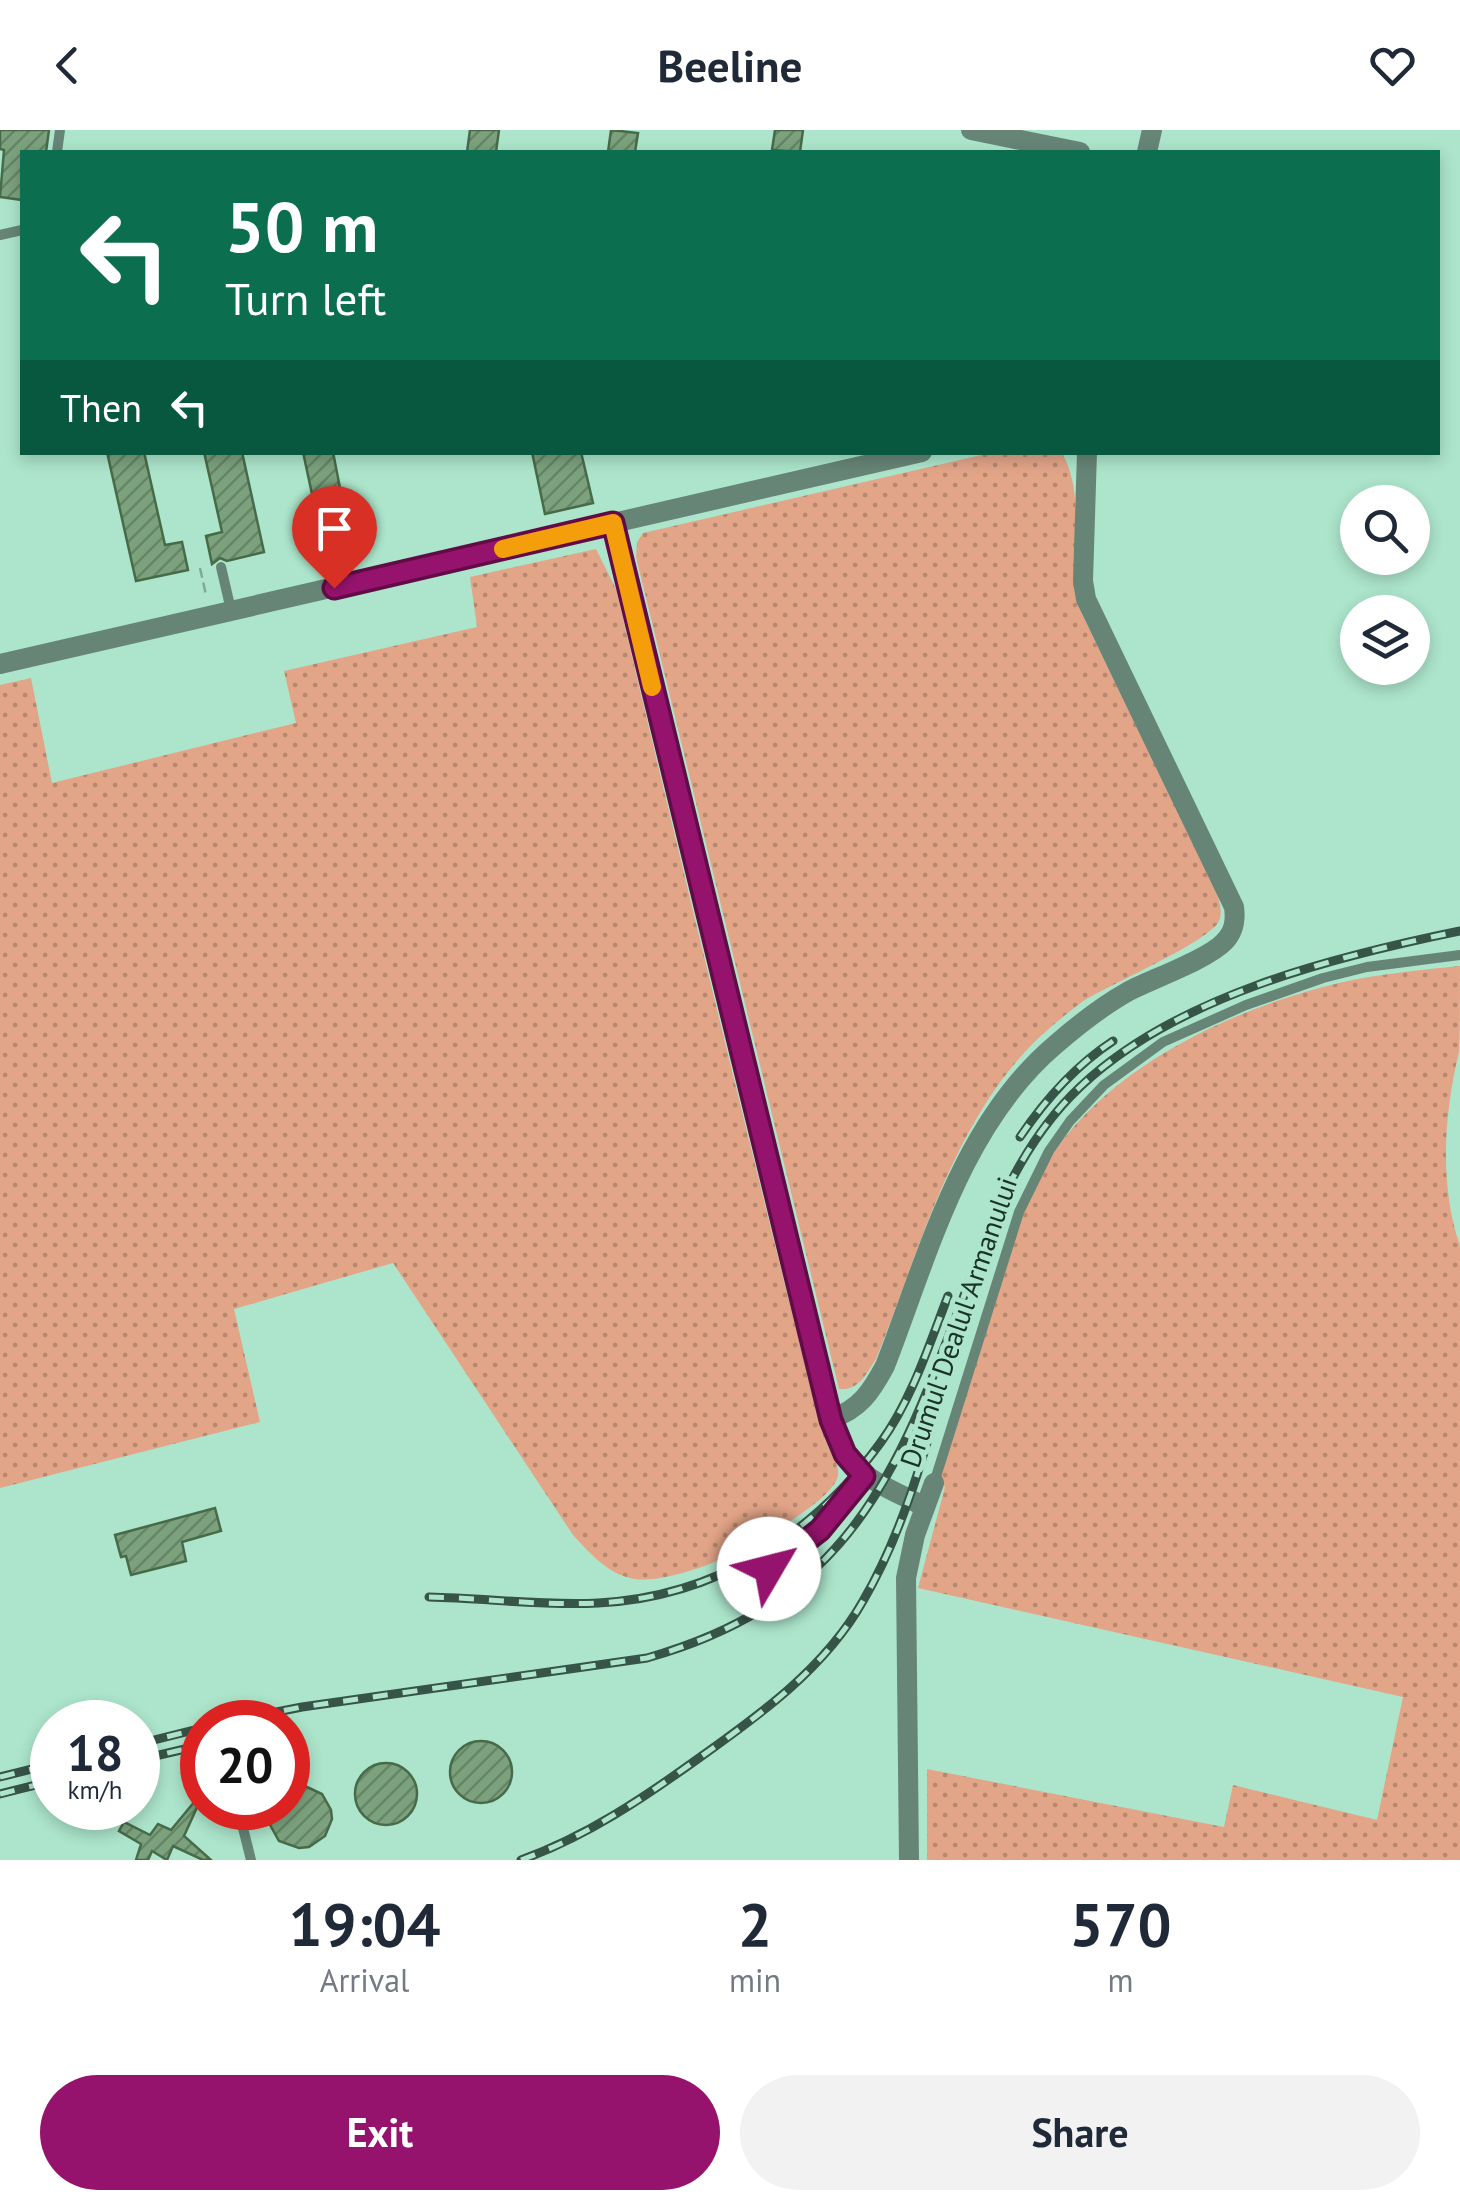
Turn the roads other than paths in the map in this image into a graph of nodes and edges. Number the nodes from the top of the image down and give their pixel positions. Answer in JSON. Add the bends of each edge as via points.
{"nodes":[{"id":1,"x":971,"y":130,"type":"edge"},
{"id":2,"x":1070,"y":150,"type":"edge"},
{"id":3,"x":909,"y":455,"type":"edge"},
{"id":4,"x":1087,"y":455,"type":"edge"},
{"id":5,"x":613,"y":523,"type":"junction"},
{"id":6,"x":221,"y":567,"type":"dead end"},
{"id":7,"x":221,"y":613,"type":"junction"},
{"id":8,"x":0,"y":664,"type":"edge"},
{"id":9,"x":1460,"y":956,"type":"edge"},
{"id":10,"x":831,"y":1420,"type":"junction"},
{"id":11,"x":864,"y":1476,"type":"junction"},
{"id":12,"x":934,"y":1483,"type":"joint"},
{"id":13,"x":926,"y":1507,"type":"junction"},
{"id":14,"x":769,"y":1569,"type":"dead end"},
{"id":15,"x":244,"y":1830,"type":"edge"},
{"id":16,"x":252,"y":1860,"type":"edge"},
{"id":17,"x":909,"y":1860,"type":"edge"}],
"edges":[{"from":1,"to":2,"type":"street"},
{"from":3,"to":5,"type":"street"},
{"from":4,"to":10,"type":"street","via":[[1086,599],[1236,920],[1222,946],[1085,1019],[1009,1092],[957,1182],[878,1378],[858,1406]]},
{"from":5,"to":7,"type":"street"},
{"from":5,"to":10,"type":"street"},
{"from":6,"to":7,"type":"lane"},
{"from":7,"to":8,"type":"street"},
{"from":9,"to":12,"type":"lane","name":"Drumul Dealul Armanului","via":[[1366,967],[1246,1005],[1163,1042],[1104,1085],[1049,1151],[1019,1212]]},
{"from":10,"to":11,"type":"street","via":[[845,1454]]},
{"from":11,"to":13,"type":"street"},
{"from":11,"to":14,"type":"lane","via":[[820,1530]]},
{"from":12,"to":13,"type":"street","name":"Drumul Dealul Armanului"},
{"from":13,"to":17,"type":"street","name":"Drumul Dealul Armanului","via":[[904,1597]]},
{"from":15,"to":16,"type":"lane"}]}
